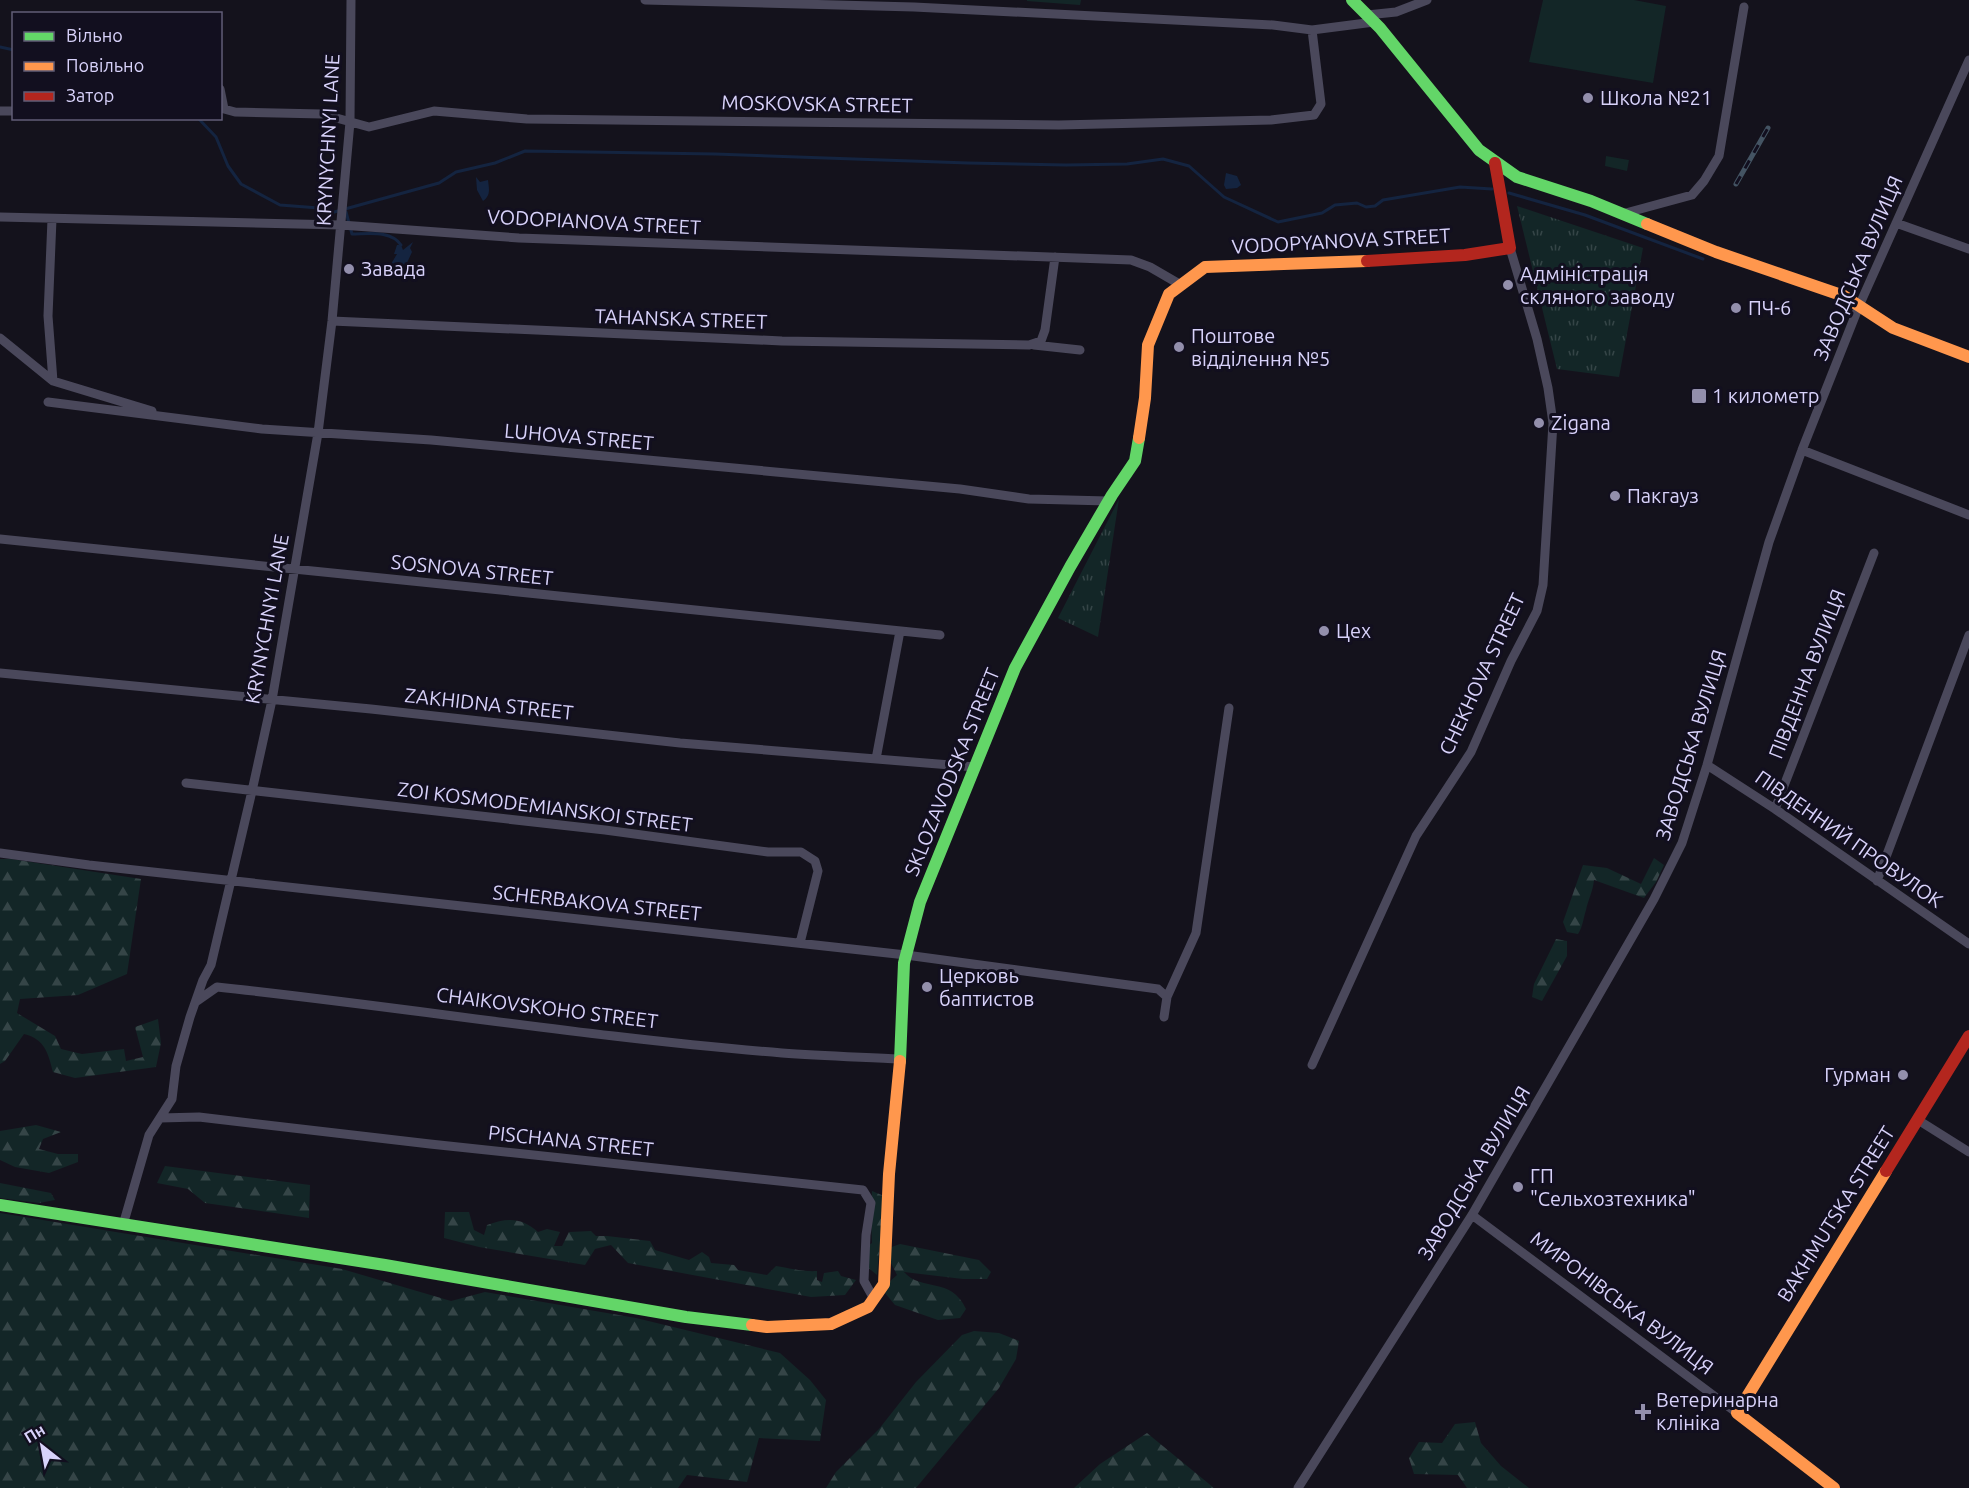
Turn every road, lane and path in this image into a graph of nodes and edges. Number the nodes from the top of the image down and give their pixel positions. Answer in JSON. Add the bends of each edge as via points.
{"nodes":[{"id":1,"x":351,"y":0,"type":"edge"},
{"id":2,"x":645,"y":0,"type":"edge"},
{"id":3,"x":1005,"y":0,"type":"edge"},
{"id":4,"x":1352,"y":0,"type":"edge"},
{"id":5,"x":1427,"y":0,"type":"edge"},
{"id":6,"x":1744,"y":7,"type":"dead end"},
{"id":7,"x":1005,"y":12,"type":"junction"},
{"id":8,"x":1370,"y":19,"type":"junction"},
{"id":9,"x":1312,"y":30,"type":"junction"},
{"id":10,"x":1968,"y":65,"type":"edge"},
{"id":11,"x":222,"y":99,"type":"edge"},
{"id":12,"x":350,"y":122,"type":"junction"},
{"id":13,"x":1495,"y":163,"type":"junction"},
{"id":14,"x":1622,"y":214,"type":"junction"},
{"id":15,"x":0,"y":217,"type":"edge"},
{"id":16,"x":52,"y":219,"type":"junction"},
{"id":17,"x":342,"y":220,"type":"junction"},
{"id":18,"x":1896,"y":224,"type":"junction"},
{"id":19,"x":1510,"y":248,"type":"junction"},
{"id":20,"x":1969,"y":249,"type":"edge"},
{"id":21,"x":1055,"y":257,"type":"junction"},
{"id":22,"x":1180,"y":285,"type":"junction"},
{"id":23,"x":1859,"y":306,"type":"junction"},
{"id":24,"x":332,"y":321,"type":"junction"},
{"id":25,"x":0,"y":338,"type":"edge"},
{"id":26,"x":1029,"y":345,"type":"junction"},
{"id":27,"x":1080,"y":350,"type":"dead end"},
{"id":28,"x":1969,"y":357,"type":"edge"},
{"id":29,"x":53,"y":381,"type":"junction"},
{"id":30,"x":48,"y":402,"type":"dead end"},
{"id":31,"x":175,"y":419,"type":"junction"},
{"id":32,"x":318,"y":433,"type":"junction"},
{"id":33,"x":1802,"y":450,"type":"junction"},
{"id":34,"x":1108,"y":501,"type":"junction"},
{"id":35,"x":1969,"y":515,"type":"edge"},
{"id":36,"x":0,"y":539,"type":"edge"},
{"id":37,"x":1874,"y":553,"type":"dead end"},
{"id":38,"x":293,"y":570,"type":"junction"},
{"id":39,"x":900,"y":631,"type":"junction"},
{"id":40,"x":940,"y":635,"type":"dead end"},
{"id":41,"x":1969,"y":635,"type":"edge"},
{"id":42,"x":0,"y":673,"type":"edge"},
{"id":43,"x":272,"y":700,"type":"junction"},
{"id":44,"x":1229,"y":708,"type":"dead end"},
{"id":45,"x":876,"y":759,"type":"junction"},
{"id":46,"x":1707,"y":765,"type":"junction"},
{"id":47,"x":975,"y":767,"type":"junction"},
{"id":48,"x":186,"y":783,"type":"dead end"},
{"id":49,"x":252,"y":791,"type":"junction"},
{"id":50,"x":1774,"y":809,"type":"junction"},
{"id":51,"x":0,"y":853,"type":"edge"},
{"id":52,"x":232,"y":880,"type":"junction"},
{"id":53,"x":1877,"y":881,"type":"junction"},
{"id":54,"x":800,"y":943,"type":"junction"},
{"id":55,"x":1969,"y":944,"type":"edge"},
{"id":56,"x":906,"y":955,"type":"junction"},
{"id":57,"x":211,"y":965,"type":"junction"},
{"id":58,"x":217,"y":987,"type":"junction"},
{"id":59,"x":1167,"y":997,"type":"junction"},
{"id":60,"x":195,"y":1003,"type":"junction"},
{"id":61,"x":1164,"y":1017,"type":"dead end"},
{"id":62,"x":1969,"y":1036,"type":"edge"},
{"id":63,"x":900,"y":1059,"type":"junction"},
{"id":64,"x":1312,"y":1065,"type":"dead end"},
{"id":65,"x":172,"y":1099,"type":"junction"},
{"id":66,"x":184,"y":1117,"type":"junction"},
{"id":67,"x":160,"y":1118,"type":"junction"},
{"id":68,"x":1918,"y":1120,"type":"junction"},
{"id":69,"x":1969,"y":1152,"type":"edge"},
{"id":70,"x":0,"y":1205,"type":"edge"},
{"id":71,"x":1472,"y":1215,"type":"junction"},
{"id":72,"x":123,"y":1225,"type":"junction"},
{"id":73,"x":871,"y":1303,"type":"junction"},
{"id":74,"x":1737,"y":1413,"type":"junction"},
{"id":75,"x":1298,"y":1488,"type":"edge"},
{"id":76,"x":1834,"y":1488,"type":"edge"}],
"edges":[{"from":1,"to":12,"type":"street","name":"KRYNYCHNYI LANE"},
{"from":2,"to":7,"type":"street"},
{"from":3,"to":7,"type":"street"},
{"from":4,"to":8,"type":"street"},
{"from":5,"to":8,"type":"street"},
{"from":6,"to":14,"type":"street","via":[[1719,156],[1692,195]]},
{"from":7,"to":9,"type":"street"},
{"from":8,"to":9,"type":"street"},
{"from":8,"to":13,"type":"street","via":[[1479,150]]},
{"from":9,"to":12,"type":"street","name":"MOSKOVSKA STREET","via":[[1321,104],[1314,115],[1270,120],[1059,125],[527,119],[434,111],[369,127]]},
{"from":10,"to":18,"type":"street","name":"ЗАВОДСЬКА ВУЛИЦЯ"},
{"from":11,"to":12,"type":"street","name":"MOSKOVSKA STREET","via":[[224,109],[236,112],[322,114]]},
{"from":12,"to":17,"type":"street","name":"KRYNYCHNYI LANE"},
{"from":13,"to":14,"type":"street","via":[[1517,177]]},
{"from":13,"to":19,"type":"street","name":"CHEKHOVA STREET"},
{"from":14,"to":23,"type":"street","via":[[1716,252],[1844,296]]},
{"from":15,"to":16,"type":"street","name":"VODOPIANOVA STREET"},
{"from":16,"to":17,"type":"street","name":"VODOPIANOVA STREET"},
{"from":16,"to":29,"type":"street","via":[[48,316]]},
{"from":17,"to":21,"type":"street","name":"VODOPIANOVA STREET","via":[[519,238]]},
{"from":17,"to":24,"type":"street","name":"KRYNYCHNYI LANE"},
{"from":18,"to":20,"type":"street"},
{"from":18,"to":23,"type":"street","name":"ЗАВОДСЬКА ВУЛИЦЯ"},
{"from":19,"to":22,"type":"street","name":"VODOPYANOVA STREET","via":[[1454,256],[1204,267]]},
{"from":19,"to":64,"type":"street","name":"CHEKHOVA STREET","via":[[1537,339],[1552,423],[1543,585],[1537,611],[1510,661],[1471,752],[1416,836]]},
{"from":21,"to":22,"type":"street","name":"VODOPIANOVA STREET","via":[[1131,260]]},
{"from":21,"to":26,"type":"street","via":[[1045,330],[1041,341]]},
{"from":22,"to":34,"type":"street","name":"SKLOZAVODSKA STREET","via":[[1169,294],[1148,345],[1135,461]]},
{"from":23,"to":28,"type":"street","via":[[1893,328]]},
{"from":23,"to":33,"type":"street","name":"ЗАВОДСЬКА ВУЛИЦЯ"},
{"from":24,"to":26,"type":"street","name":"TAHANSKA STREET","via":[[782,341]]},
{"from":24,"to":32,"type":"street","name":"KRYNYCHNYI LANE"},
{"from":25,"to":29,"type":"street"},
{"from":26,"to":27,"type":"street","name":"TAHANSKA STREET"},
{"from":29,"to":31,"type":"street"},
{"from":30,"to":31,"type":"street","name":"LUHOVA STREET"},
{"from":31,"to":32,"type":"street","name":"LUHOVA STREET"},
{"from":32,"to":34,"type":"street","name":"LUHOVA STREET","via":[[960,489],[1029,499]]},
{"from":32,"to":38,"type":"street","name":"KRYNYCHNYI LANE"},
{"from":33,"to":35,"type":"street"},
{"from":33,"to":46,"type":"street","name":"ЗАВОДСЬКА ВУЛИЦЯ","via":[[1769,542]]},
{"from":34,"to":47,"type":"street","name":"SKLOZAVODSKA STREET","via":[[1016,668]]},
{"from":36,"to":38,"type":"street","name":"SOSNOVA STREET"},
{"from":37,"to":50,"type":"street","name":"ПІВДЕННА ВУЛИЦЯ"},
{"from":38,"to":39,"type":"street","name":"SOSNOVA STREET"},
{"from":38,"to":43,"type":"street","name":"KRYNYCHNYI LANE"},
{"from":39,"to":40,"type":"street","name":"SOSNOVA STREET"},
{"from":39,"to":45,"type":"street"},
{"from":41,"to":53,"type":"street"},
{"from":42,"to":43,"type":"street","name":"ZAKHIDNA STREET"},
{"from":43,"to":45,"type":"street","name":"ZAKHIDNA STREET","via":[[680,743]]},
{"from":43,"to":49,"type":"street","name":"KRYNYCHNYI LANE"},
{"from":44,"to":59,"type":"street","via":[[1196,933]]},
{"from":45,"to":47,"type":"street","name":"ZAKHIDNA STREET"},
{"from":46,"to":50,"type":"street","name":"ПІВДЕННИЙ ПРОВУЛОК"},
{"from":46,"to":71,"type":"street","name":"ЗАВОДСЬКА ВУЛИЦЯ","via":[[1682,843],[1654,899]]},
{"from":47,"to":56,"type":"street","name":"SKLOZAVODSKA STREET","via":[[920,902]]},
{"from":48,"to":49,"type":"street","name":"ZOI KOSMODEMIANSKOI STREET"},
{"from":49,"to":52,"type":"street","name":"KRYNYCHNYI LANE"},
{"from":49,"to":54,"type":"street","name":"ZOI KOSMODEMIANSKOI STREET","via":[[768,852],[801,852],[815,861],[818,871]]},
{"from":50,"to":53,"type":"street","name":"ПІВДЕННИЙ ПРОВУЛОК"},
{"from":51,"to":52,"type":"street","name":"SCHERBAKOVA STREET"},
{"from":52,"to":54,"type":"street","name":"SCHERBAKOVA STREET"},
{"from":52,"to":57,"type":"street","name":"KRYNYCHNYI LANE"},
{"from":53,"to":55,"type":"street","name":"ПІВДЕННИЙ ПРОВУЛОК"},
{"from":54,"to":56,"type":"street","name":"SCHERBAKOVA STREET"},
{"from":56,"to":59,"type":"street","name":"SCHERBAKOVA STREET","via":[[1158,988]]},
{"from":56,"to":63,"type":"street","name":"SKLOZAVODSKA STREET"},
{"from":57,"to":58,"type":"street","via":[[210,978]]},
{"from":57,"to":60,"type":"street","name":"KRYNYCHNYI LANE"},
{"from":58,"to":60,"type":"street"},
{"from":58,"to":63,"type":"street","name":"CHAIKOVSKOHO STREET","via":[[631,1038],[783,1053]]},
{"from":59,"to":61,"type":"street"},
{"from":60,"to":65,"type":"street","name":"KRYNYCHNYI LANE","via":[[176,1066]]},
{"from":62,"to":68,"type":"street","name":"BAKHMUTSKA STREET"},
{"from":63,"to":73,"type":"street","name":"SKLOZAVODSKA STREET","via":[[884,1284]]},
{"from":65,"to":66,"type":"street"},
{"from":65,"to":67,"type":"street","name":"KRYNYCHNYI LANE"},
{"from":66,"to":67,"type":"street","name":"PISCHANA STREET"},
{"from":66,"to":73,"type":"street","name":"PISCHANA STREET","via":[[863,1190],[871,1203],[864,1281]]},
{"from":67,"to":72,"type":"street","name":"KRYNYCHNYI LANE","via":[[149,1135]]},
{"from":68,"to":69,"type":"street"},
{"from":68,"to":74,"type":"street","name":"BAKHMUTSKA STREET"},
{"from":70,"to":72,"type":"street"},
{"from":71,"to":74,"type":"street","name":"МИРОНІВСЬКА ВУЛИЦЯ"},
{"from":71,"to":75,"type":"street","name":"ЗАВОДСЬКА ВУЛИЦЯ"},
{"from":72,"to":73,"type":"street","via":[[767,1327],[831,1324]]},
{"from":74,"to":76,"type":"street","name":"МИРОНІВСЬКА ВУЛИЦЯ"}]}
